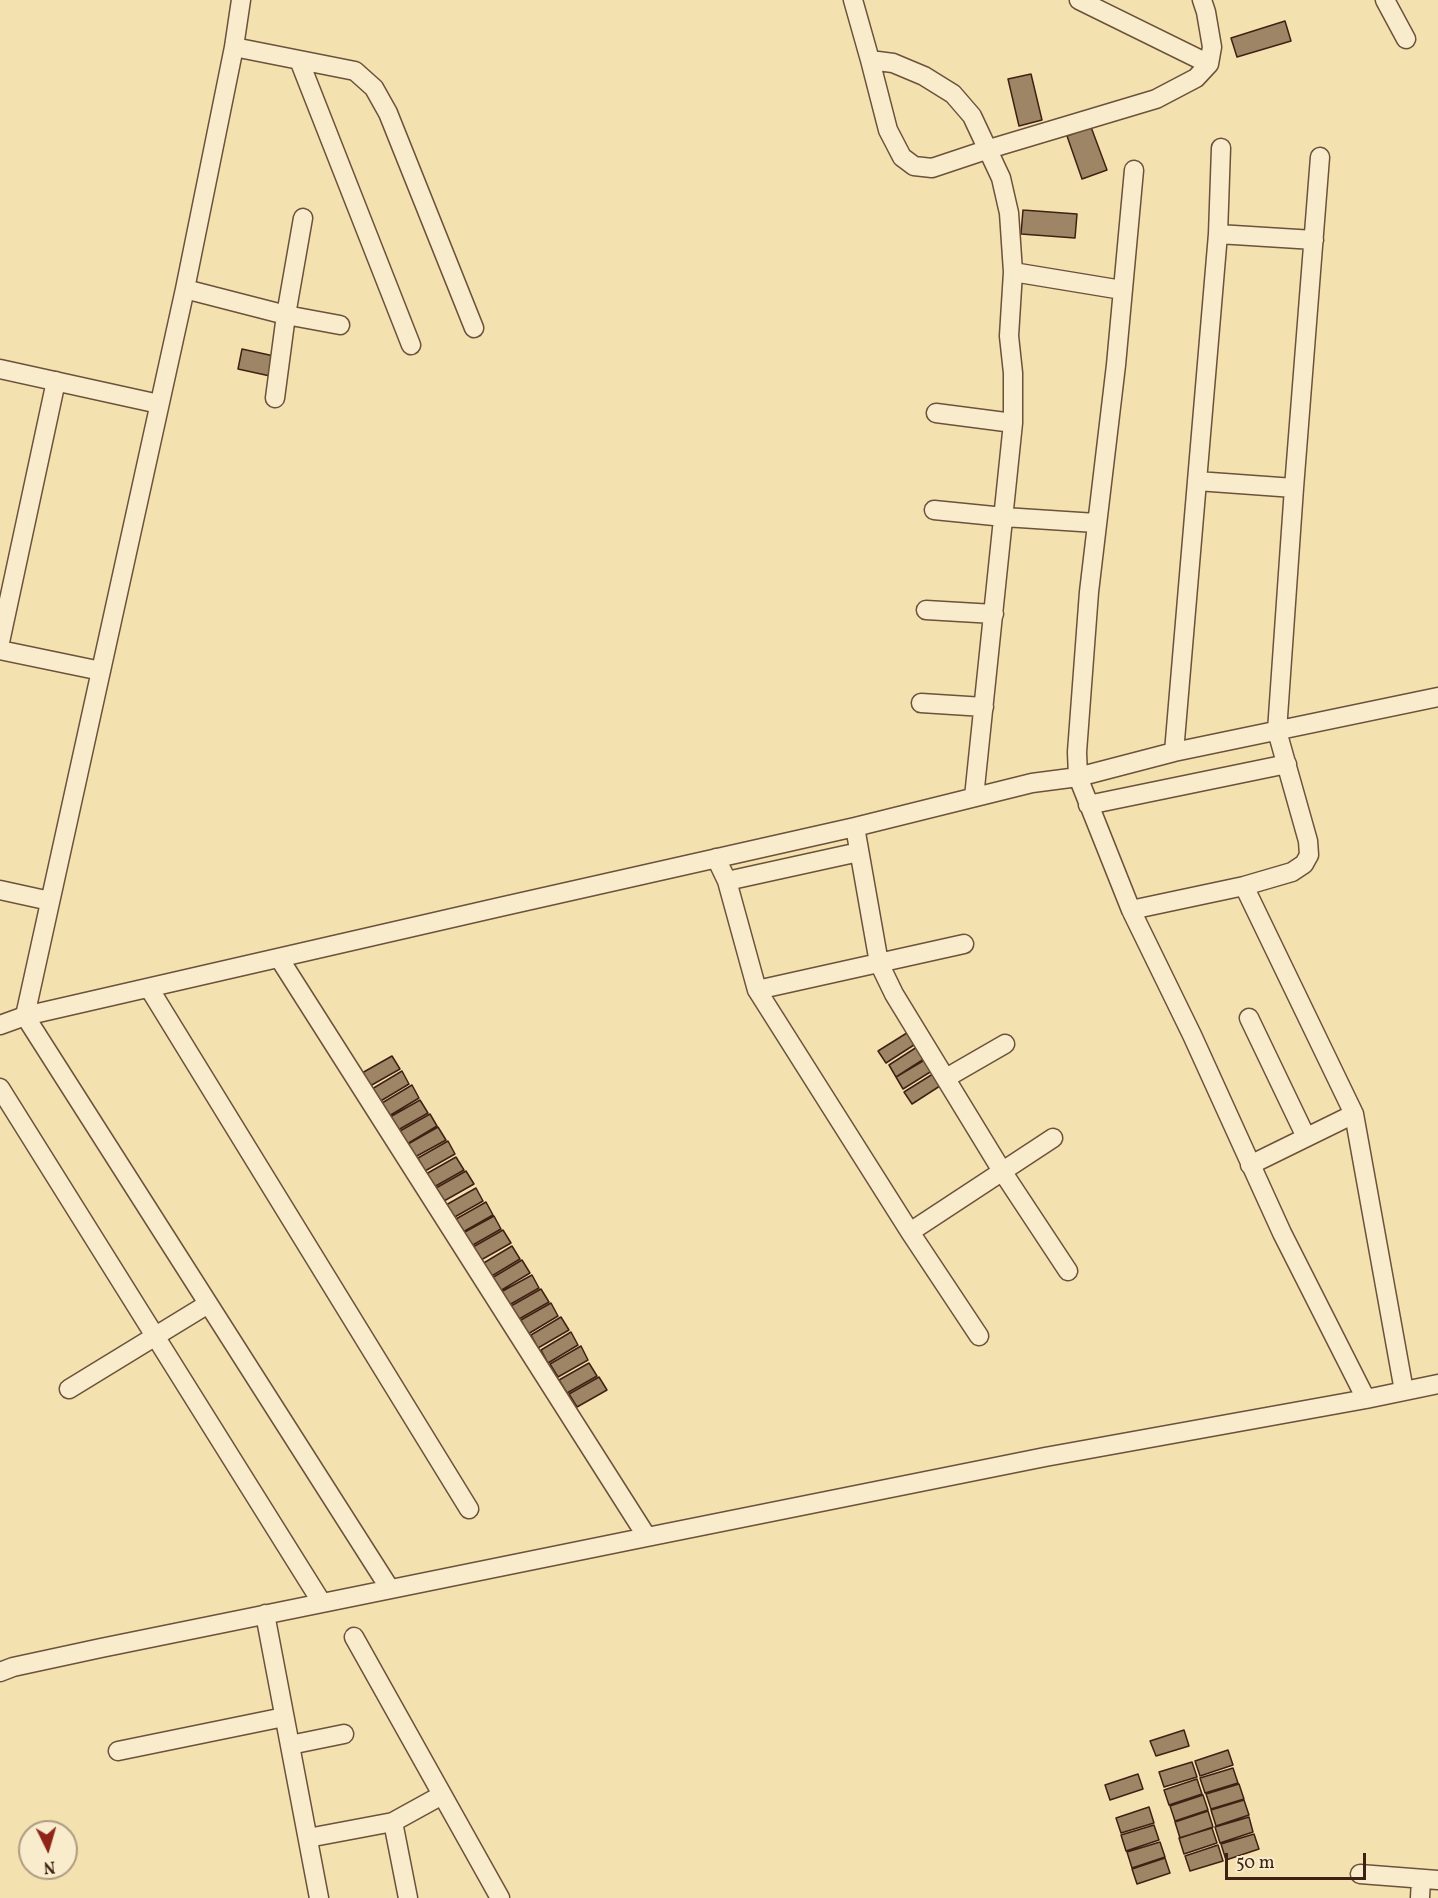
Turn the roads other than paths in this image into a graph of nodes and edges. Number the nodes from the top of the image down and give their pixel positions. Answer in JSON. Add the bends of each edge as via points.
{"nodes":[{"id":1,"x":241,"y":0,"type":"edge"},
{"id":2,"x":852,"y":0,"type":"edge"},
{"id":3,"x":1079,"y":0,"type":"edge"},
{"id":4,"x":1202,"y":0,"type":"edge"},
{"id":5,"x":1385,"y":0,"type":"edge"},
{"id":6,"x":1406,"y":39,"type":"dead end"},
{"id":7,"x":234,"y":47,"type":"junction"},
{"id":8,"x":299,"y":60,"type":"junction"},
{"id":9,"x":870,"y":60,"type":"junction"},
{"id":10,"x":1209,"y":64,"type":"junction"},
{"id":11,"x":1221,"y":148,"type":"dead end"},
{"id":12,"x":989,"y":149,"type":"junction"},
{"id":13,"x":1320,"y":157,"type":"dead end"},
{"id":14,"x":1134,"y":170,"type":"dead end"},
{"id":15,"x":303,"y":218,"type":"dead end"},
{"id":16,"x":1218,"y":234,"type":"junction"},
{"id":17,"x":1314,"y":240,"type":"junction"},
{"id":18,"x":1013,"y":272,"type":"junction"},
{"id":19,"x":184,"y":289,"type":"junction"},
{"id":20,"x":1122,"y":290,"type":"junction"},
{"id":21,"x":286,"y":315,"type":"junction"},
{"id":22,"x":340,"y":325,"type":"dead end"},
{"id":23,"x":474,"y":328,"type":"dead end"},
{"id":24,"x":411,"y":345,"type":"dead end"},
{"id":25,"x":0,"y":369,"type":"edge"},
{"id":26,"x":56,"y":381,"type":"junction"},
{"id":27,"x":275,"y":398,"type":"dead end"},
{"id":28,"x":159,"y":404,"type":"junction"},
{"id":29,"x":936,"y":413,"type":"dead end"},
{"id":30,"x":1013,"y":423,"type":"junction"},
{"id":31,"x":1197,"y":481,"type":"junction"},
{"id":32,"x":1294,"y":488,"type":"junction"},
{"id":33,"x":934,"y":510,"type":"dead end"},
{"id":34,"x":1004,"y":517,"type":"junction"},
{"id":35,"x":1096,"y":523,"type":"junction"},
{"id":36,"x":926,"y":610,"type":"dead end"},
{"id":37,"x":994,"y":614,"type":"junction"},
{"id":38,"x":0,"y":642,"type":"edge"},
{"id":39,"x":0,"y":650,"type":"edge"},
{"id":40,"x":101,"y":671,"type":"junction"},
{"id":41,"x":1438,"y":697,"type":"edge"},
{"id":42,"x":921,"y":703,"type":"dead end"},
{"id":43,"x":984,"y":707,"type":"junction"},
{"id":44,"x":1277,"y":731,"type":"junction"},
{"id":45,"x":1174,"y":752,"type":"junction"},
{"id":46,"x":1287,"y":764,"type":"junction"},
{"id":47,"x":1077,"y":777,"type":"junction"},
{"id":48,"x":974,"y":797,"type":"junction"},
{"id":49,"x":1088,"y":805,"type":"junction"},
{"id":50,"x":855,"y":827,"type":"junction"},
{"id":51,"x":859,"y":852,"type":"junction"},
{"id":52,"x":716,"y":858,"type":"junction"},
{"id":53,"x":727,"y":881,"type":"junction"},
{"id":54,"x":1244,"y":885,"type":"junction"},
{"id":55,"x":0,"y":890,"type":"edge"},
{"id":56,"x":50,"y":901,"type":"junction"},
{"id":57,"x":1131,"y":910,"type":"junction"},
{"id":58,"x":964,"y":944,"type":"dead end"},
{"id":59,"x":279,"y":958,"type":"junction"},
{"id":60,"x":879,"y":963,"type":"junction"},
{"id":61,"x":149,"y":988,"type":"junction"},
{"id":62,"x":757,"y":990,"type":"junction"},
{"id":63,"x":25,"y":1016,"type":"junction"},
{"id":64,"x":1249,"y":1018,"type":"dead end"},
{"id":65,"x":0,"y":1025,"type":"edge"},
{"id":66,"x":1005,"y":1044,"type":"dead end"},
{"id":67,"x":946,"y":1078,"type":"junction"},
{"id":68,"x":0,"y":1088,"type":"edge"},
{"id":69,"x":1354,"y":1114,"type":"junction"},
{"id":70,"x":1306,"y":1137,"type":"junction"},
{"id":71,"x":1053,"y":1138,"type":"dead end"},
{"id":72,"x":1250,"y":1165,"type":"junction"},
{"id":73,"x":1002,"y":1171,"type":"junction"},
{"id":74,"x":910,"y":1232,"type":"junction"},
{"id":75,"x":1068,"y":1271,"type":"dead end"},
{"id":76,"x":208,"y":1304,"type":"junction"},
{"id":77,"x":155,"y":1336,"type":"junction"},
{"id":78,"x":979,"y":1336,"type":"dead end"},
{"id":79,"x":1438,"y":1383,"type":"edge"},
{"id":80,"x":69,"y":1389,"type":"dead end"},
{"id":81,"x":1404,"y":1391,"type":"junction"},
{"id":82,"x":1366,"y":1399,"type":"junction"},
{"id":83,"x":469,"y":1509,"type":"dead end"},
{"id":84,"x":647,"y":1537,"type":"junction"},
{"id":85,"x":390,"y":1589,"type":"junction"},
{"id":86,"x":322,"y":1603,"type":"junction"},
{"id":87,"x":265,"y":1614,"type":"junction"},
{"id":88,"x":354,"y":1637,"type":"dead end"},
{"id":89,"x":0,"y":1672,"type":"edge"},
{"id":90,"x":284,"y":1717,"type":"junction"},
{"id":91,"x":344,"y":1734,"type":"dead end"},
{"id":92,"x":290,"y":1745,"type":"junction"},
{"id":93,"x":118,"y":1750,"type":"dead end"},
{"id":94,"x":442,"y":1795,"type":"junction"},
{"id":95,"x":393,"y":1822,"type":"junction"},
{"id":96,"x":308,"y":1838,"type":"junction"},
{"id":97,"x":1359,"y":1874,"type":"dead end"},
{"id":98,"x":1429,"y":1880,"type":"edge"},
{"id":99,"x":319,"y":1898,"type":"edge"},
{"id":100,"x":408,"y":1898,"type":"edge"},
{"id":101,"x":500,"y":1898,"type":"edge"},
{"id":102,"x":1420,"y":1898,"type":"edge"}],
"edges":[{"from":1,"to":7,"type":"street"},
{"from":2,"to":9,"type":"street"},
{"from":3,"to":10,"type":"street"},
{"from":4,"to":10,"type":"street","via":[[1212,47]]},
{"from":5,"to":6,"type":"street"},
{"from":7,"to":8,"type":"street"},
{"from":7,"to":19,"type":"street"},
{"from":8,"to":23,"type":"street","via":[[355,72],[374,88],[388,113]]},
{"from":8,"to":24,"type":"street"},
{"from":9,"to":12,"type":"street","via":[[893,63],[953,94],[972,116]]},
{"from":9,"to":12,"type":"street","via":[[888,130],[902,157],[914,166],[932,168]]},
{"from":10,"to":12,"type":"street","via":[[1196,78],[1156,99]]},
{"from":11,"to":16,"type":"street"},
{"from":12,"to":18,"type":"street","via":[[1002,178],[1009,213]]},
{"from":13,"to":17,"type":"street"},
{"from":14,"to":20,"type":"street"},
{"from":15,"to":21,"type":"street"},
{"from":16,"to":17,"type":"street"},
{"from":16,"to":31,"type":"street"},
{"from":17,"to":32,"type":"street"},
{"from":18,"to":20,"type":"street"},
{"from":18,"to":30,"type":"street","via":[[1009,336]]},
{"from":19,"to":21,"type":"street"},
{"from":19,"to":28,"type":"street"},
{"from":20,"to":35,"type":"street"},
{"from":21,"to":22,"type":"street"},
{"from":21,"to":27,"type":"street"},
{"from":25,"to":26,"type":"street"},
{"from":26,"to":28,"type":"street"},
{"from":26,"to":38,"type":"street"},
{"from":28,"to":40,"type":"street"},
{"from":29,"to":30,"type":"street"},
{"from":30,"to":34,"type":"street"},
{"from":31,"to":32,"type":"street"},
{"from":31,"to":45,"type":"street"},
{"from":32,"to":44,"type":"street"},
{"from":33,"to":34,"type":"street"},
{"from":34,"to":35,"type":"street"},
{"from":34,"to":37,"type":"street"},
{"from":35,"to":47,"type":"street"},
{"from":36,"to":37,"type":"street"},
{"from":37,"to":43,"type":"street"},
{"from":39,"to":40,"type":"street"},
{"from":40,"to":56,"type":"street"},
{"from":41,"to":44,"type":"street"},
{"from":42,"to":43,"type":"street"},
{"from":43,"to":48,"type":"street"},
{"from":44,"to":45,"type":"street"},
{"from":44,"to":46,"type":"street"},
{"from":45,"to":47,"type":"street"},
{"from":46,"to":49,"type":"street"},
{"from":46,"to":54,"type":"street","via":[[1309,855],[1292,872]]},
{"from":47,"to":48,"type":"street"},
{"from":47,"to":49,"type":"street"},
{"from":48,"to":50,"type":"street"},
{"from":49,"to":57,"type":"street"},
{"from":50,"to":51,"type":"street"},
{"from":50,"to":52,"type":"street"},
{"from":51,"to":53,"type":"street"},
{"from":51,"to":60,"type":"street"},
{"from":52,"to":53,"type":"street"},
{"from":52,"to":59,"type":"street"},
{"from":53,"to":62,"type":"street"},
{"from":54,"to":57,"type":"street"},
{"from":54,"to":69,"type":"street"},
{"from":55,"to":56,"type":"street"},
{"from":56,"to":63,"type":"street"},
{"from":57,"to":72,"type":"street"},
{"from":58,"to":60,"type":"street"},
{"from":59,"to":61,"type":"street"},
{"from":59,"to":84,"type":"street"},
{"from":60,"to":62,"type":"street"},
{"from":60,"to":67,"type":"street"},
{"from":61,"to":63,"type":"street"},
{"from":61,"to":83,"type":"street"},
{"from":62,"to":74,"type":"street"},
{"from":63,"to":65,"type":"street"},
{"from":63,"to":76,"type":"street"},
{"from":64,"to":70,"type":"street"},
{"from":66,"to":67,"type":"street"},
{"from":67,"to":73,"type":"street"},
{"from":68,"to":77,"type":"street"},
{"from":69,"to":70,"type":"street"},
{"from":69,"to":81,"type":"street"},
{"from":70,"to":72,"type":"street"},
{"from":71,"to":73,"type":"street"},
{"from":72,"to":82,"type":"street"},
{"from":73,"to":74,"type":"street"},
{"from":73,"to":75,"type":"street"},
{"from":74,"to":78,"type":"street"},
{"from":76,"to":77,"type":"street"},
{"from":76,"to":85,"type":"street"},
{"from":77,"to":80,"type":"street"},
{"from":77,"to":86,"type":"street"},
{"from":79,"to":81,"type":"street"},
{"from":81,"to":82,"type":"street"},
{"from":82,"to":84,"type":"street","via":[[1045,1457]]},
{"from":84,"to":85,"type":"street"},
{"from":85,"to":86,"type":"street"},
{"from":86,"to":87,"type":"street"},
{"from":87,"to":89,"type":"street"},
{"from":87,"to":90,"type":"street"},
{"from":88,"to":94,"type":"street"},
{"from":90,"to":92,"type":"street"},
{"from":90,"to":93,"type":"street"},
{"from":91,"to":92,"type":"street"},
{"from":92,"to":96,"type":"street"},
{"from":94,"to":95,"type":"street"},
{"from":94,"to":101,"type":"street"},
{"from":95,"to":96,"type":"street"},
{"from":95,"to":100,"type":"street"},
{"from":96,"to":99,"type":"street"},
{"from":97,"to":98,"type":"street"},
{"from":98,"to":102,"type":"street"}]}
